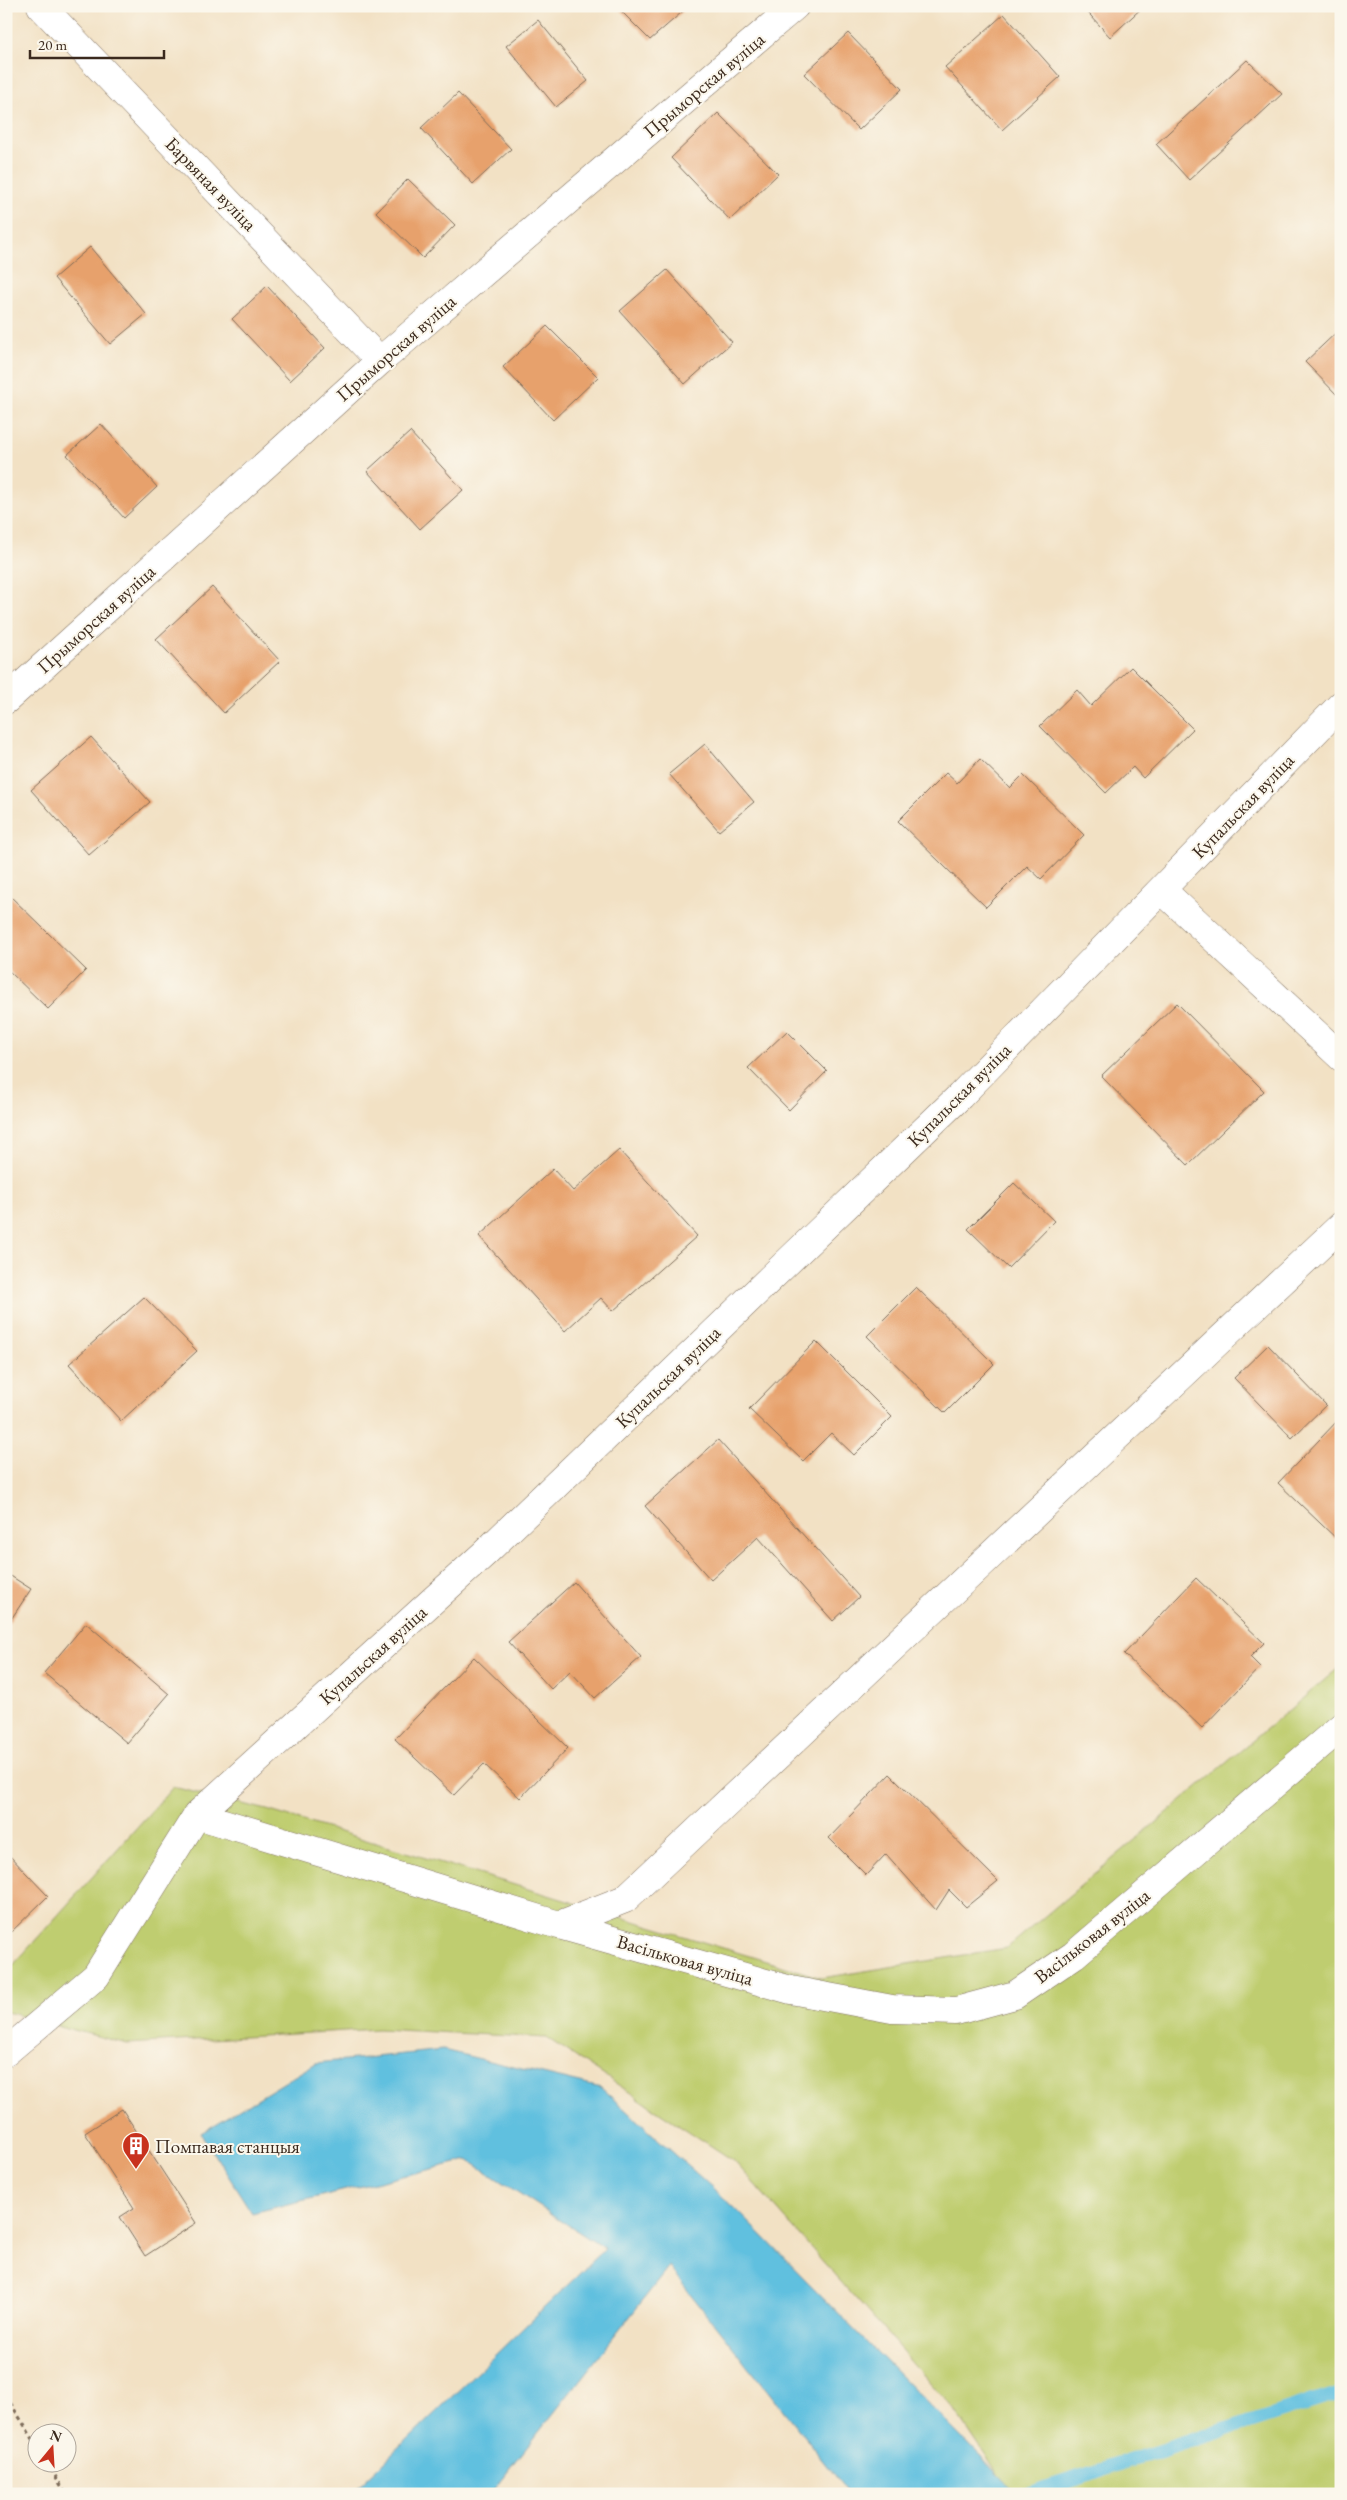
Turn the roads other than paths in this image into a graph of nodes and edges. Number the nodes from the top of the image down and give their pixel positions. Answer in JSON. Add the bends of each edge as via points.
{"nodes":[{"id":1,"x":41,"y":6,"type":"edge"},
{"id":2,"x":796,"y":6,"type":"edge"},
{"id":3,"x":380,"y":361,"type":"junction"},
{"id":4,"x":6,"y":700,"type":"edge"},
{"id":5,"x":1341,"y":705,"type":"edge"},
{"id":6,"x":1162,"y":890,"type":"junction"},
{"id":7,"x":1341,"y":1057,"type":"edge"},
{"id":8,"x":1341,"y":1226,"type":"edge"},
{"id":9,"x":1341,"y":1727,"type":"edge"},
{"id":10,"x":198,"y":1815,"type":"junction"},
{"id":11,"x":559,"y":1925,"type":"junction"},
{"id":12,"x":6,"y":2052,"type":"edge"}],
"edges":[{"from":1,"to":3,"type":"street","name":"Барвяная вуліца"},
{"from":2,"to":3,"type":"street","name":"Прыморская вуліца"},
{"from":3,"to":4,"type":"street","name":"Прыморская вуліца"},
{"from":5,"to":6,"type":"street","name":"Купальская вуліца"},
{"from":6,"to":7,"type":"street"},
{"from":6,"to":10,"type":"street","name":"Купальская вуліца","via":[[960,1096],[499,1539]]},
{"from":8,"to":11,"type":"street","via":[[625,1898]]},
{"from":9,"to":11,"type":"street","name":"Васільковая вуліца","via":[[1074,1955],[1015,1994],[956,2011],[892,2010],[792,1990]]},
{"from":10,"to":11,"type":"street","name":"Васільковая вуліца"},
{"from":10,"to":12,"type":"street","name":"Купальская вуліца","via":[[96,1976]]}]}
